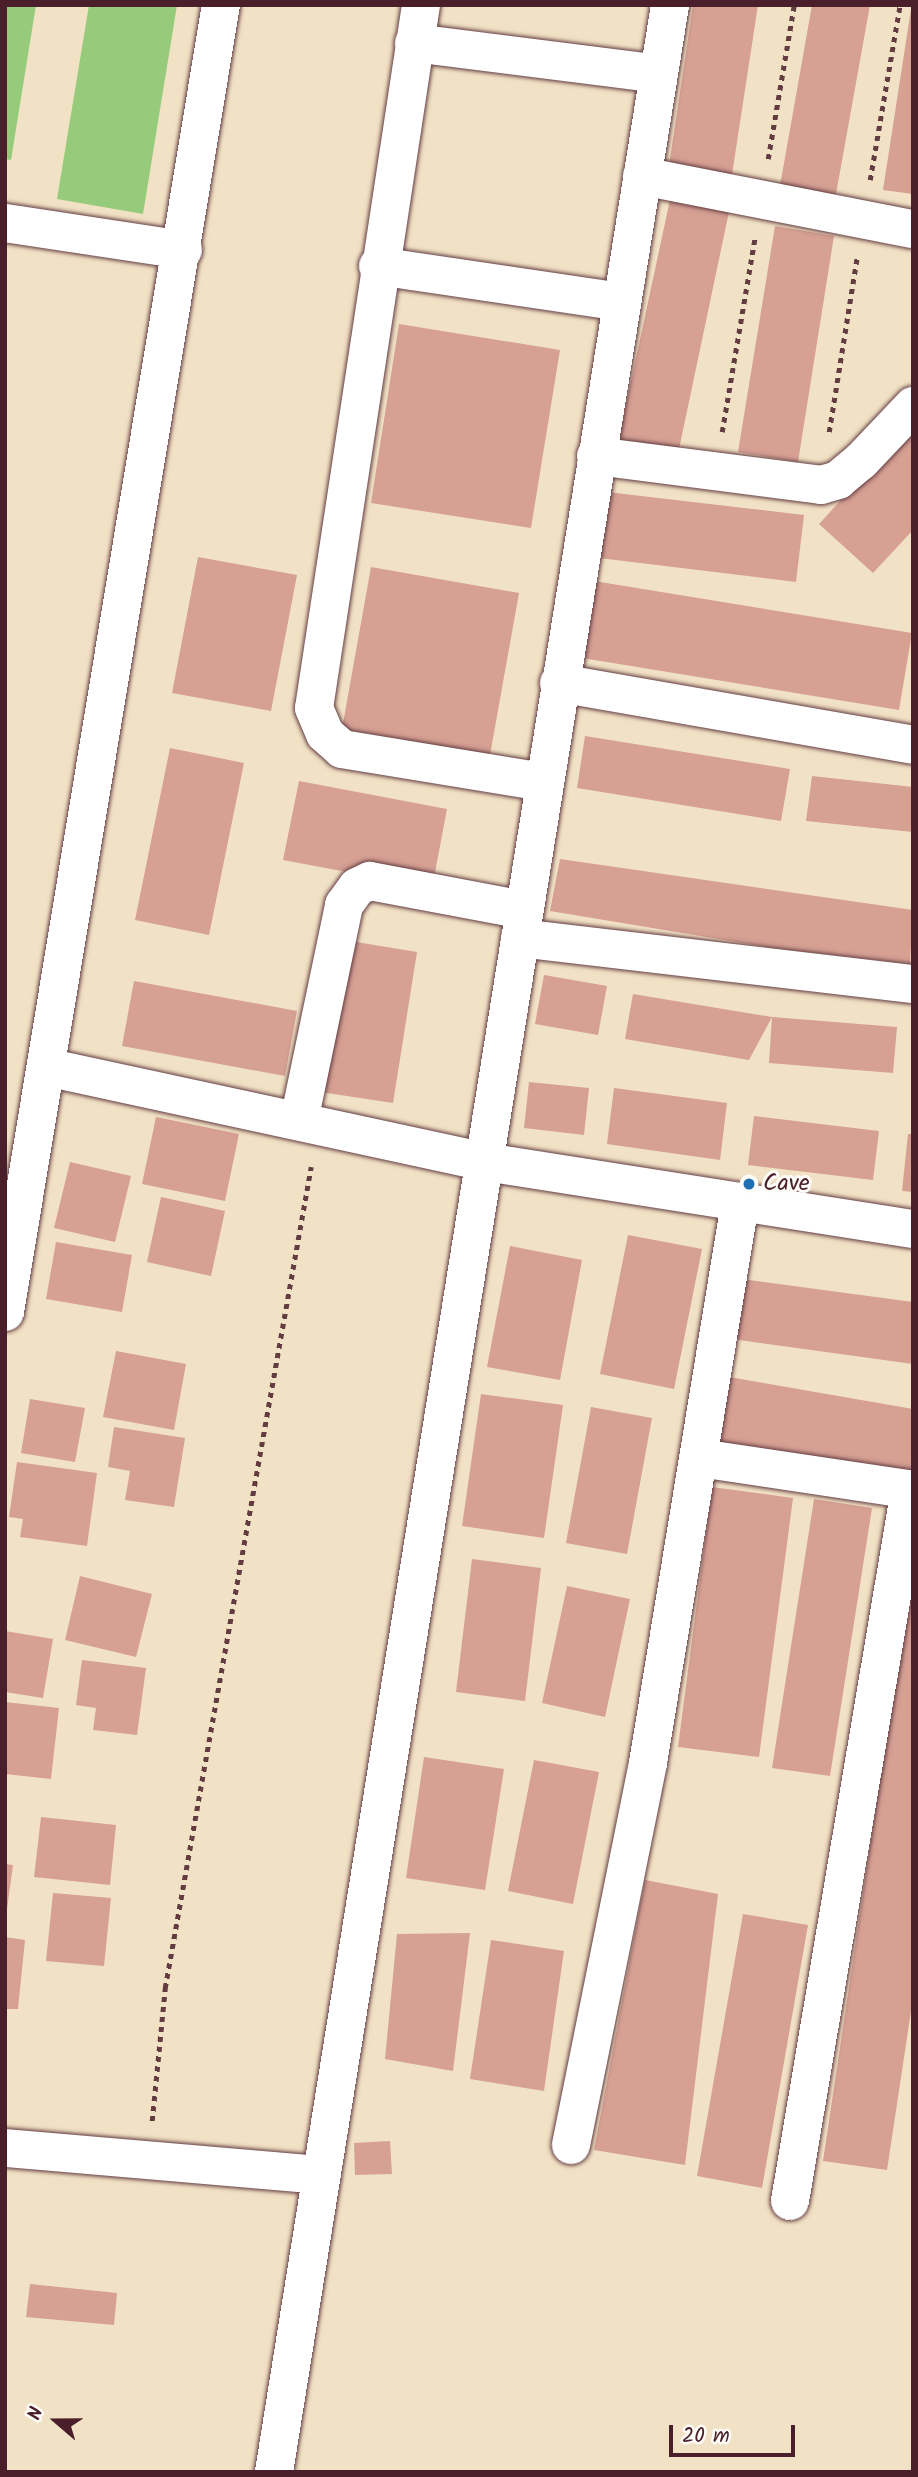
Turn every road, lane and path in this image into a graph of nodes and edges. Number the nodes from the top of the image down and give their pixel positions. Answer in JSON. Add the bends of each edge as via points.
{"nodes":[{"id":1,"x":221,"y":5,"type":"edge"},
{"id":2,"x":421,"y":5,"type":"edge"},
{"id":3,"x":670,"y":5,"type":"edge"},
{"id":4,"x":414,"y":43,"type":"junction"},
{"id":5,"x":658,"y":74,"type":"junction"},
{"id":6,"x":642,"y":176,"type":"junction"},
{"id":7,"x":5,"y":223,"type":"edge"},
{"id":8,"x":913,"y":229,"type":"edge"},
{"id":9,"x":183,"y":250,"type":"junction"},
{"id":10,"x":378,"y":266,"type":"junction"},
{"id":11,"x":621,"y":302,"type":"junction"},
{"id":12,"x":913,"y":406,"type":"edge"},
{"id":13,"x":596,"y":456,"type":"junction"},
{"id":14,"x":559,"y":683,"type":"junction"},
{"id":15,"x":913,"y":745,"type":"edge"},
{"id":16,"x":544,"y":782,"type":"junction"},
{"id":17,"x":522,"y":924,"type":"junction"},
{"id":18,"x":913,"y":984,"type":"edge"},
{"id":19,"x":46,"y":1067,"type":"junction"},
{"id":20,"x":309,"y":1123,"type":"junction"},
{"id":21,"x":485,"y":1162,"type":"junction"},
{"id":22,"x":740,"y":1203,"type":"junction"},
{"id":23,"x":913,"y":1229,"type":"edge"},
{"id":24,"x":5,"y":1312,"type":"edge"},
{"id":25,"x":700,"y":1458,"type":"junction"},
{"id":26,"x":911,"y":1489,"type":"edge"},
{"id":27,"x":571,"y":2146,"type":"dead end"},
{"id":28,"x":5,"y":2148,"type":"edge"},
{"id":29,"x":148,"y":2161,"type":"junction"},
{"id":30,"x":318,"y":2175,"type":"junction"},
{"id":31,"x":790,"y":2201,"type":"dead end"},
{"id":32,"x":274,"y":2472,"type":"edge"}],
"edges":[{"from":1,"to":9,"type":"street"},
{"from":2,"to":4,"type":"street"},
{"from":3,"to":5,"type":"street"},
{"from":4,"to":5,"type":"street"},
{"from":4,"to":10,"type":"street"},
{"from":5,"to":6,"type":"street"},
{"from":6,"to":8,"type":"street"},
{"from":6,"to":11,"type":"street"},
{"from":7,"to":9,"type":"street"},
{"from":9,"to":19,"type":"street"},
{"from":10,"to":11,"type":"street"},
{"from":10,"to":16,"type":"street","via":[[314,708],[325,734],[342,749]]},
{"from":11,"to":13,"type":"street"},
{"from":12,"to":13,"type":"street","via":[[861,461],[838,480],[821,485]]},
{"from":13,"to":14,"type":"street"},
{"from":14,"to":15,"type":"street"},
{"from":14,"to":16,"type":"street"},
{"from":16,"to":17,"type":"street"},
{"from":17,"to":18,"type":"street"},
{"from":17,"to":20,"type":"street","via":[[370,881],[357,887],[344,905]]},
{"from":17,"to":21,"type":"street"},
{"from":19,"to":20,"type":"street"},
{"from":19,"to":24,"type":"street"},
{"from":20,"to":21,"type":"street"},
{"from":20,"to":29,"type":"path","via":[[165,1988]]},
{"from":21,"to":22,"type":"street"},
{"from":21,"to":30,"type":"street"},
{"from":22,"to":23,"type":"street"},
{"from":22,"to":25,"type":"street"},
{"from":25,"to":26,"type":"street"},
{"from":25,"to":27,"type":"street","via":[[648,1763]]},
{"from":26,"to":31,"type":"street"},
{"from":28,"to":29,"type":"street"},
{"from":29,"to":30,"type":"street"},
{"from":30,"to":32,"type":"street"}]}
